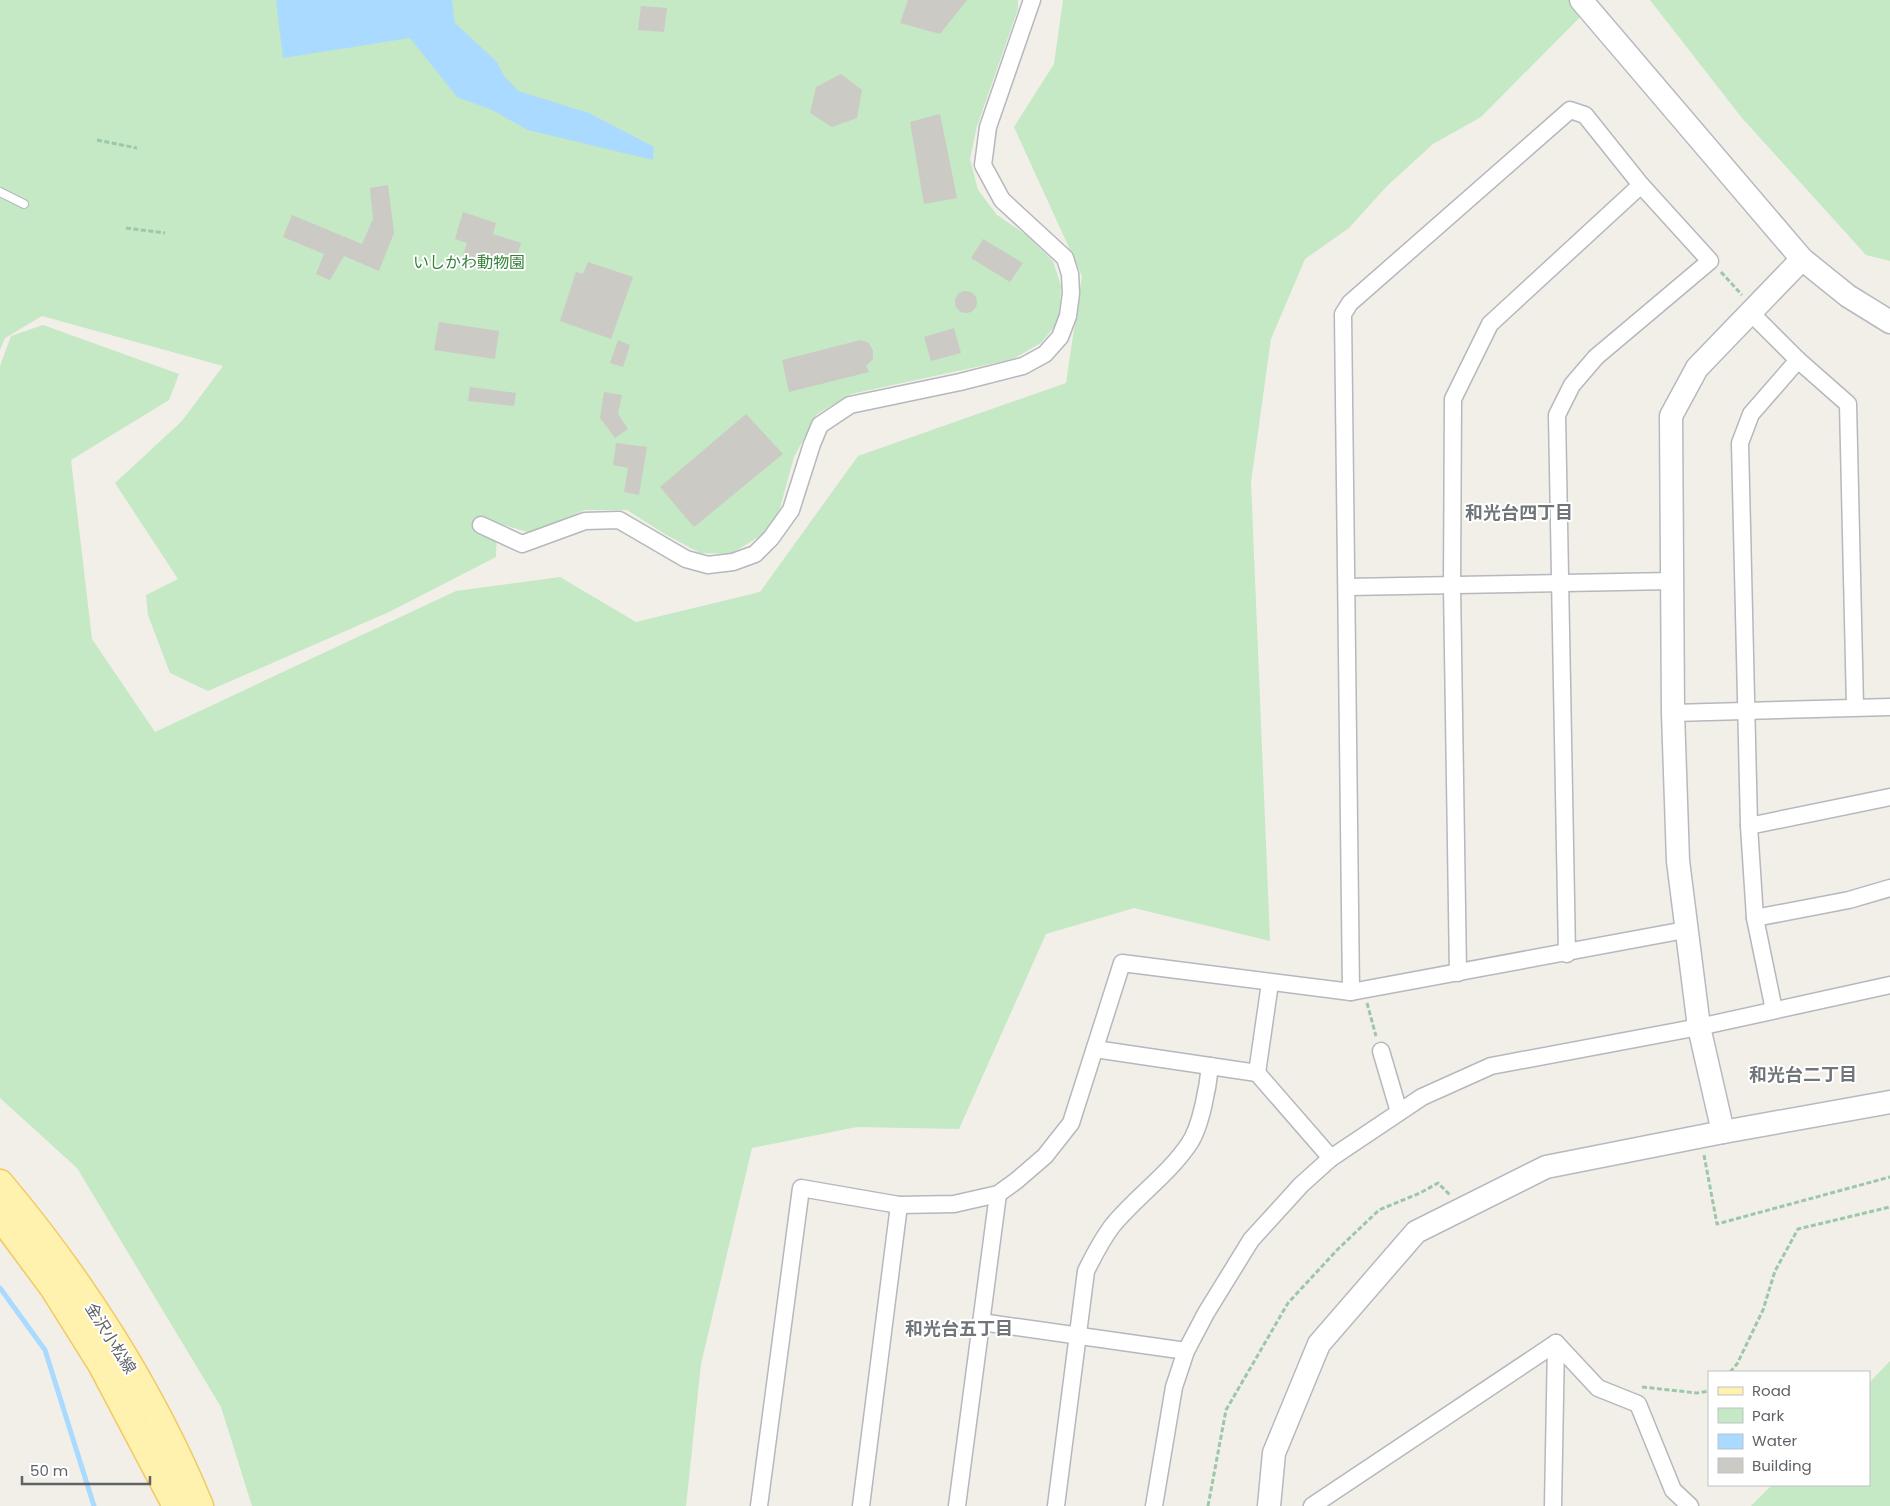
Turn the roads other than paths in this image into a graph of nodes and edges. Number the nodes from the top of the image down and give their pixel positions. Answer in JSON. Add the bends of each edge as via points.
{"nodes":[{"id":1,"x":1032,"y":0,"type":"edge"},
{"id":2,"x":1581,"y":0,"type":"edge"},
{"id":3,"x":1641,"y":185,"type":"junction"},
{"id":4,"x":0,"y":192,"type":"edge"},
{"id":5,"x":24,"y":204,"type":"dead end"},
{"id":6,"x":1802,"y":259,"type":"junction"},
{"id":7,"x":1755,"y":308,"type":"junction"},
{"id":8,"x":1890,"y":322,"type":"edge"},
{"id":9,"x":1798,"y":360,"type":"junction"},
{"id":10,"x":481,"y":525,"type":"dead end"},
{"id":11,"x":1672,"y":581,"type":"junction"},
{"id":12,"x":1559,"y":584,"type":"junction"},
{"id":13,"x":1452,"y":586,"type":"junction"},
{"id":14,"x":1347,"y":587,"type":"junction"},
{"id":15,"x":1854,"y":706,"type":"junction"},
{"id":16,"x":1890,"y":707,"type":"edge"},
{"id":17,"x":1746,"y":711,"type":"junction"},
{"id":18,"x":1674,"y":713,"type":"junction"},
{"id":19,"x":1890,"y":797,"type":"edge"},
{"id":20,"x":1749,"y":826,"type":"junction"},
{"id":21,"x":1890,"y":888,"type":"edge"},
{"id":22,"x":1755,"y":918,"type":"junction"},
{"id":23,"x":1685,"y":930,"type":"junction"},
{"id":24,"x":1567,"y":954,"type":"junction"},
{"id":25,"x":1458,"y":973,"type":"junction"},
{"id":26,"x":1270,"y":983,"type":"junction"},
{"id":27,"x":1890,"y":986,"type":"edge"},
{"id":28,"x":1357,"y":991,"type":"junction"},
{"id":29,"x":1774,"y":1010,"type":"junction"},
{"id":30,"x":1699,"y":1027,"type":"junction"},
{"id":31,"x":1095,"y":1049,"type":"junction"},
{"id":32,"x":1381,"y":1051,"type":"road end"},
{"id":33,"x":1210,"y":1066,"type":"junction"},
{"id":34,"x":1257,"y":1073,"type":"junction"},
{"id":35,"x":1890,"y":1102,"type":"edge"},
{"id":36,"x":1399,"y":1112,"type":"junction"},
{"id":37,"x":1723,"y":1132,"type":"junction"},
{"id":38,"x":1331,"y":1158,"type":"junction"},
{"id":39,"x":0,"y":1183,"type":"edge"},
{"id":40,"x":998,"y":1194,"type":"junction"},
{"id":41,"x":899,"y":1205,"type":"junction"},
{"id":42,"x":0,"y":1216,"type":"edge"},
{"id":43,"x":981,"y":1322,"type":"junction"},
{"id":44,"x":1078,"y":1335,"type":"junction"},
{"id":45,"x":1556,"y":1343,"type":"junction"},
{"id":46,"x":1186,"y":1351,"type":"junction"},
{"id":47,"x":176,"y":1506,"type":"edge"},
{"id":48,"x":200,"y":1506,"type":"edge"},
{"id":49,"x":759,"y":1506,"type":"edge"},
{"id":50,"x":861,"y":1506,"type":"edge"},
{"id":51,"x":957,"y":1506,"type":"edge"},
{"id":52,"x":1056,"y":1506,"type":"edge"},
{"id":53,"x":1154,"y":1506,"type":"edge"},
{"id":54,"x":1269,"y":1506,"type":"edge"},
{"id":55,"x":1312,"y":1506,"type":"edge"},
{"id":56,"x":1553,"y":1506,"type":"edge"},
{"id":57,"x":1690,"y":1506,"type":"edge"}],
"edges":[{"from":1,"to":10,"type":"street","via":[[988,127],[983,165],[1002,200],[1065,258],[1071,293],[1068,316],[1060,337],[1045,354],[1023,366],[850,405],[820,425],[791,510],[755,554],[734,562],[708,565],[686,559],[619,520],[585,521],[522,544]]},
{"from":2,"to":6,"type":"street"},
{"from":3,"to":12,"type":"street","via":[[1710,261],[1596,357],[1572,384],[1557,415]]},
{"from":3,"to":13,"type":"street","via":[[1490,324],[1453,399]]},
{"from":3,"to":14,"type":"street","via":[[1584,115],[1570,110],[1350,303],[1343,314]]},
{"from":4,"to":5,"type":"lane"},
{"from":6,"to":7,"type":"street"},
{"from":6,"to":8,"type":"street","via":[[1848,296]]},
{"from":7,"to":9,"type":"street","via":[[1756,318]]},
{"from":7,"to":11,"type":"street","via":[[1697,368],[1671,416]]},
{"from":9,"to":15,"type":"street","via":[[1848,404]]},
{"from":9,"to":17,"type":"street","via":[[1751,414],[1740,443]]},
{"from":11,"to":12,"type":"street"},
{"from":11,"to":18,"type":"street"},
{"from":12,"to":13,"type":"street"},
{"from":12,"to":24,"type":"street"},
{"from":13,"to":14,"type":"street"},
{"from":13,"to":25,"type":"street"},
{"from":14,"to":28,"type":"street"},
{"from":15,"to":16,"type":"street"},
{"from":15,"to":17,"type":"street"},
{"from":17,"to":18,"type":"street"},
{"from":17,"to":20,"type":"street"},
{"from":18,"to":23,"type":"street","via":[[1678,861]]},
{"from":19,"to":20,"type":"street"},
{"from":20,"to":22,"type":"street"},
{"from":21,"to":22,"type":"street","via":[[1848,900]]},
{"from":22,"to":29,"type":"street"},
{"from":23,"to":24,"type":"street"},
{"from":23,"to":30,"type":"street"},
{"from":24,"to":25,"type":"street"},
{"from":25,"to":28,"type":"street"},
{"from":26,"to":28,"type":"street"},
{"from":26,"to":31,"type":"street","via":[[1122,963]]},
{"from":26,"to":34,"type":"street"},
{"from":27,"to":29,"type":"street"},
{"from":29,"to":30,"type":"street"},
{"from":30,"to":36,"type":"street","via":[[1491,1066]]},
{"from":30,"to":37,"type":"street"},
{"from":31,"to":33,"type":"street"},
{"from":31,"to":40,"type":"street","via":[[1071,1123],[1045,1156]]},
{"from":32,"to":36,"type":"street"},
{"from":33,"to":34,"type":"street"},
{"from":33,"to":44,"type":"street","via":[[1208,1087],[1191,1142],[1166,1174],[1113,1225],[1096,1249],[1086,1272]]},
{"from":34,"to":38,"type":"street"},
{"from":35,"to":37,"type":"street"},
{"from":36,"to":38,"type":"street"},
{"from":37,"to":54,"type":"street","via":[[1546,1168],[1416,1232],[1319,1344],[1274,1453]]},
{"from":38,"to":46,"type":"street","via":[[1301,1185],[1251,1240]]},
{"from":39,"to":48,"type":"main road","name":"金沢小松線","via":[[33,1222],[108,1331],[150,1403]]},
{"from":40,"to":41,"type":"street","via":[[954,1204]]},
{"from":40,"to":43,"type":"street"},
{"from":41,"to":49,"type":"street","via":[[801,1188]]},
{"from":41,"to":50,"type":"street"},
{"from":42,"to":47,"type":"main road","name":"金沢小松線","via":[[54,1289],[101,1364]]},
{"from":43,"to":44,"type":"street"},
{"from":43,"to":51,"type":"street"},
{"from":44,"to":46,"type":"street"},
{"from":44,"to":52,"type":"street"},
{"from":45,"to":55,"type":"street"},
{"from":45,"to":56,"type":"street"},
{"from":45,"to":57,"type":"street","via":[[1598,1388],[1638,1404],[1673,1490]]},
{"from":46,"to":53,"type":"street","via":[[1174,1387]]}]}
